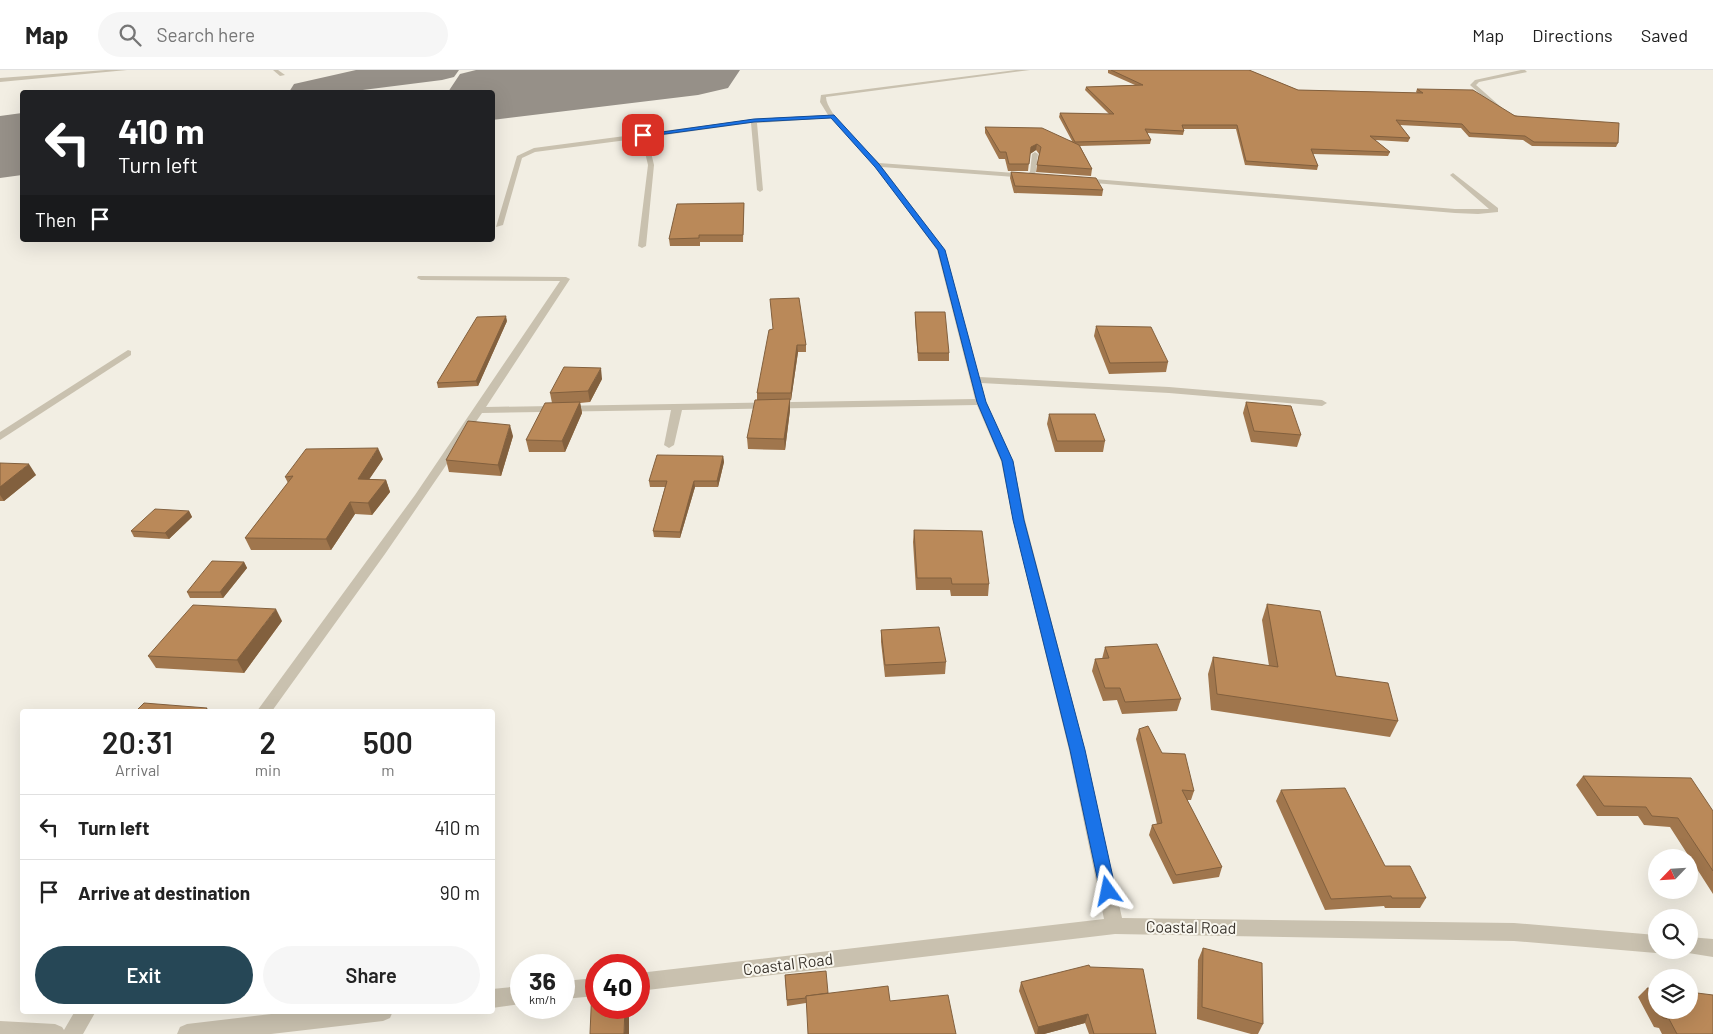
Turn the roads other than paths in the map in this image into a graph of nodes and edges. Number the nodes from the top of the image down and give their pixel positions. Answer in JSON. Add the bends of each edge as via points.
{"nodes":[{"id":1,"x":125,"y":70,"type":"edge"},
{"id":2,"x":275,"y":70,"type":"edge"},
{"id":3,"x":1028,"y":70,"type":"edge"},
{"id":4,"x":1523,"y":70,"type":"edge"},
{"id":5,"x":282,"y":75,"type":"dead end"},
{"id":6,"x":0,"y":80,"type":"edge"},
{"id":7,"x":1499,"y":108,"type":"edge"},
{"id":8,"x":832,"y":116,"type":"junction"},
{"id":9,"x":754,"y":121,"type":"junction"},
{"id":10,"x":656,"y":134,"type":"junction"},
{"id":11,"x":1035,"y":154,"type":"edge"},
{"id":12,"x":877,"y":165,"type":"junction"},
{"id":13,"x":1453,"y":174,"type":"dead end"},
{"id":14,"x":1029,"y":176,"type":"junction"},
{"id":15,"x":1038,"y":177,"type":"edge"},
{"id":16,"x":1071,"y":179,"type":"edge"},
{"id":17,"x":760,"y":190,"type":"dead end"},
{"id":18,"x":499,"y":225,"type":"dead end"},
{"id":19,"x":642,"y":246,"type":"dead end"},
{"id":20,"x":421,"y":278,"type":"dead end"},
{"id":21,"x":128,"y":353,"type":"dead end"},
{"id":22,"x":976,"y":380,"type":"junction"},
{"id":23,"x":981,"y":402,"type":"junction"},
{"id":24,"x":1322,"y":403,"type":"dead end"},
{"id":25,"x":677,"y":407,"type":"junction"},
{"id":26,"x":480,"y":410,"type":"junction"},
{"id":27,"x":0,"y":437,"type":"edge"},
{"id":28,"x":668,"y":444,"type":"dead end"},
{"id":29,"x":266,"y":709,"type":"edge"},
{"id":30,"x":1115,"y":926,"type":"junction"},
{"id":31,"x":1648,"y":943,"type":"edge"},
{"id":32,"x":1698,"y":947,"type":"edge"},
{"id":33,"x":1713,"y":948,"type":"edge"},
{"id":34,"x":650,"y":981,"type":"edge"},
{"id":35,"x":510,"y":996,"type":"edge"},
{"id":36,"x":495,"y":998,"type":"edge"},
{"id":37,"x":84,"y":1014,"type":"edge"},
{"id":38,"x":357,"y":1014,"type":"edge"},
{"id":39,"x":0,"y":1031,"type":"edge"},
{"id":40,"x":55,"y":1034,"type":"edge"},
{"id":41,"x":72,"y":1034,"type":"edge"},
{"id":42,"x":187,"y":1034,"type":"edge"}],
"edges":[{"from":1,"to":6,"type":"street"},
{"from":2,"to":5,"type":"street"},
{"from":3,"to":8,"type":"street","via":[[824,96],[823,102]]},
{"from":4,"to":7,"type":"street","via":[[1473,84]]},
{"from":8,"to":9,"type":"street"},
{"from":8,"to":12,"type":"street"},
{"from":9,"to":10,"type":"street"},
{"from":9,"to":17,"type":"street"},
{"from":10,"to":18,"type":"street","via":[[534,150],[519,157]]},
{"from":10,"to":19,"type":"street","via":[[646,144],[651,165]]},
{"from":11,"to":14,"type":"street","via":[[1033,172]]},
{"from":12,"to":14,"type":"street"},
{"from":12,"to":22,"type":"street","via":[[941,250]]},
{"from":13,"to":16,"type":"street","via":[[1495,210],[1456,211]]},
{"from":14,"to":15,"type":"street"},
{"from":20,"to":26,"type":"street","via":[[566,279]]},
{"from":21,"to":27,"type":"street"},
{"from":22,"to":23,"type":"street"},
{"from":22,"to":24,"type":"street","via":[[1169,390]]},
{"from":23,"to":25,"type":"street"},
{"from":23,"to":30,"type":"street","via":[[1008,461],[1019,520],[1078,750]]},
{"from":25,"to":26,"type":"street"},
{"from":25,"to":28,"type":"street"},
{"from":26,"to":29,"type":"street","via":[[329,625]]},
{"from":30,"to":31,"type":"street","name":"Coastal Road","via":[[1514,932]]},
{"from":30,"to":34,"type":"street","name":"Coastal Road"},
{"from":32,"to":33,"type":"street"},
{"from":35,"to":36,"type":"street"},
{"from":37,"to":41,"type":"street"},
{"from":38,"to":42,"type":"street"},
{"from":39,"to":40,"type":"street"}]}
